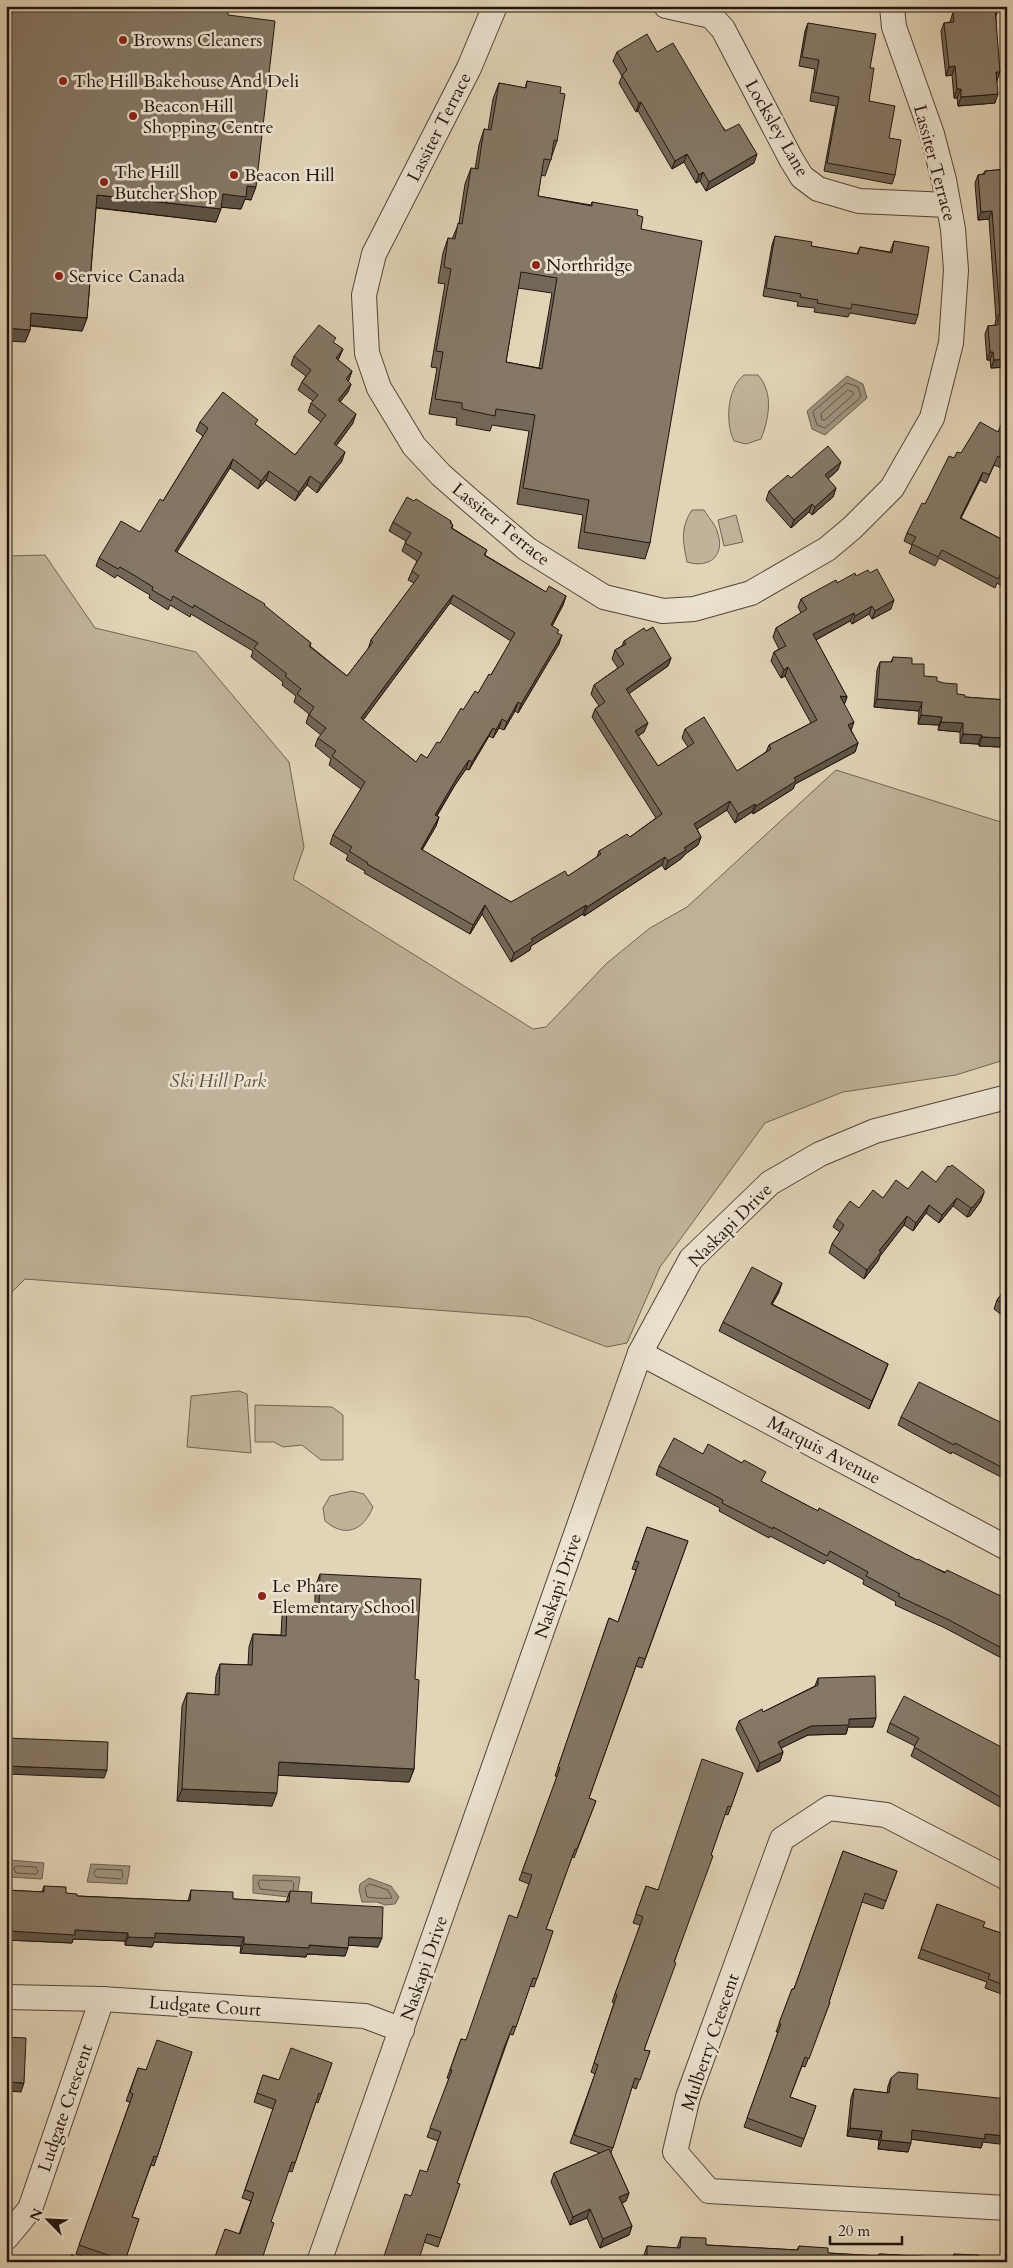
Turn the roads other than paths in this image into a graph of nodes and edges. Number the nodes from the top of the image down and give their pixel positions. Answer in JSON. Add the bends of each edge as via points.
{"nodes":[{"id":1,"x":495,"y":6,"type":"edge"},
{"id":2,"x":666,"y":6,"type":"edge"},
{"id":3,"x":892,"y":6,"type":"edge"},
{"id":4,"x":948,"y":205,"type":"junction"},
{"id":5,"x":1007,"y":1097,"type":"edge"},
{"id":6,"x":640,"y":1353,"type":"junction"},
{"id":7,"x":1007,"y":1548,"type":"edge"},
{"id":8,"x":1007,"y":1878,"type":"edge"},
{"id":9,"x":6,"y":1997,"type":"edge"},
{"id":10,"x":102,"y":2000,"type":"junction"},
{"id":11,"x":402,"y":2030,"type":"junction"},
{"id":12,"x":1007,"y":2208,"type":"edge"},
{"id":13,"x":6,"y":2238,"type":"edge"},
{"id":14,"x":319,"y":2262,"type":"edge"}],
"edges":[{"from":1,"to":4,"type":"street","name":"Lassiter Terrace","via":[[469,68],[374,254],[364,295],[366,353],[384,397],[414,446],[440,475],[527,549],[604,597],[663,611],[694,609],[751,593],[827,549],[892,488],[932,418],[951,342],[956,270]]},
{"from":2,"to":4,"type":"street","name":"Locksley Lane","via":[[711,16],[723,30],[791,159],[802,177],[818,189],[859,201]]},
{"from":3,"to":4,"type":"street","name":"Lassiter Terrace","via":[[894,27],[932,134]]},
{"from":5,"to":6,"type":"street","name":"Naskapi Drive","via":[[875,1131],[820,1154],[770,1183],[691,1259]]},
{"from":6,"to":7,"type":"street","name":"Marquis Avenue"},
{"from":6,"to":11,"type":"street","name":"Naskapi Drive"},
{"from":8,"to":12,"type":"street","name":"Mulberry Crescent","via":[[886,1815],[829,1808],[782,1839],[688,2097],[675,2152],[709,2191]]},
{"from":9,"to":10,"type":"street","name":"Ludgate Court"},
{"from":10,"to":11,"type":"street","name":"Ludgate Court","via":[[365,2016]]},
{"from":10,"to":13,"type":"street","name":"Ludgate Crescent","via":[[30,2209]]},
{"from":11,"to":14,"type":"street","name":"Naskapi Drive"}]}
